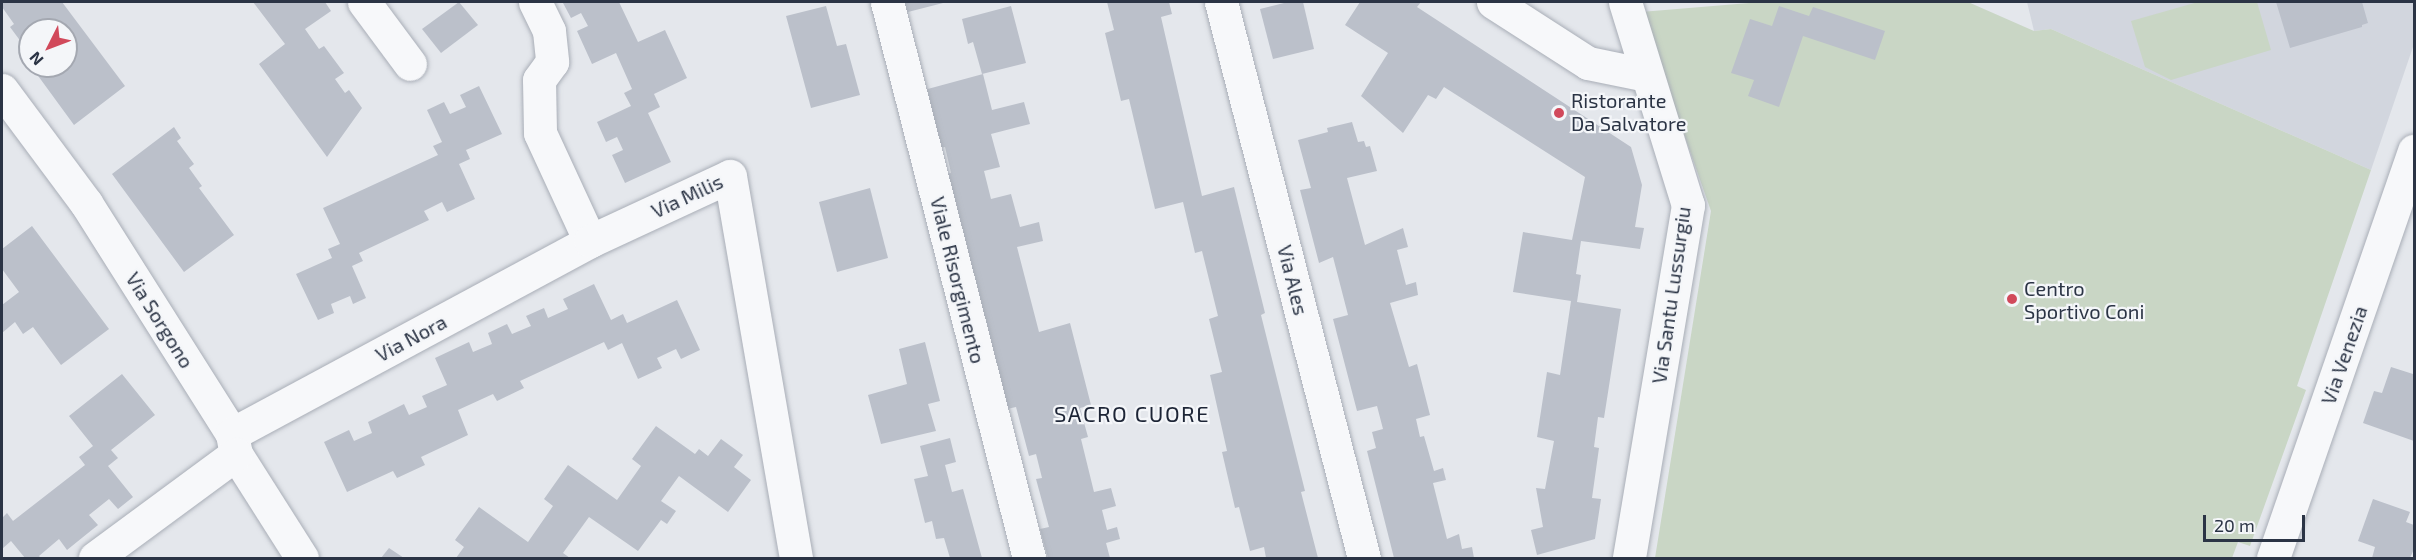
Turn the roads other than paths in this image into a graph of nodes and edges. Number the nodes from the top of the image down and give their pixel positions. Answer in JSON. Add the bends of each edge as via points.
{"nodes":[{"id":1,"x":364,"y":2,"type":"edge"},
{"id":2,"x":536,"y":2,"type":"edge"},
{"id":3,"x":887,"y":2,"type":"edge"},
{"id":4,"x":1221,"y":2,"type":"edge"},
{"id":5,"x":1493,"y":2,"type":"edge"},
{"id":6,"x":1625,"y":2,"type":"edge"},
{"id":7,"x":410,"y":64,"type":"dead end"},
{"id":8,"x":1646,"y":75,"type":"junction"},
{"id":9,"x":2,"y":90,"type":"edge"},
{"id":10,"x":2415,"y":151,"type":"edge"},
{"id":11,"x":590,"y":241,"type":"junction"},
{"id":12,"x":234,"y":444,"type":"junction"},
{"id":13,"x":95,"y":558,"type":"edge"},
{"id":14,"x":302,"y":558,"type":"edge"},
{"id":15,"x":796,"y":558,"type":"edge"},
{"id":16,"x":1029,"y":558,"type":"edge"},
{"id":17,"x":1364,"y":558,"type":"edge"},
{"id":18,"x":1629,"y":558,"type":"edge"},
{"id":19,"x":2273,"y":558,"type":"edge"}],
"edges":[{"from":1,"to":7,"type":"street"},
{"from":2,"to":11,"type":"street","via":[[549,32],[552,62],[539,80],[540,133]]},
{"from":3,"to":16,"type":"street","name":"Viale Risorgimento"},
{"from":4,"to":17,"type":"street","name":"Via Ales"},
{"from":5,"to":8,"type":"street","via":[[1588,63]]},
{"from":6,"to":8,"type":"street","name":"Via Santu Lussurgiu"},
{"from":8,"to":18,"type":"street","name":"Via Santu Lussurgiu","via":[[1688,205]]},
{"from":9,"to":12,"type":"street","name":"Via Sorgono","via":[[86,204]]},
{"from":10,"to":19,"type":"street","name":"Via Venezia"},
{"from":11,"to":12,"type":"street","name":"Via Nora"},
{"from":11,"to":15,"type":"street","name":"Via Milis","via":[[730,176]]},
{"from":12,"to":13,"type":"street","name":"Via Nora"},
{"from":12,"to":14,"type":"street","name":"Via Sorgono"}]}
